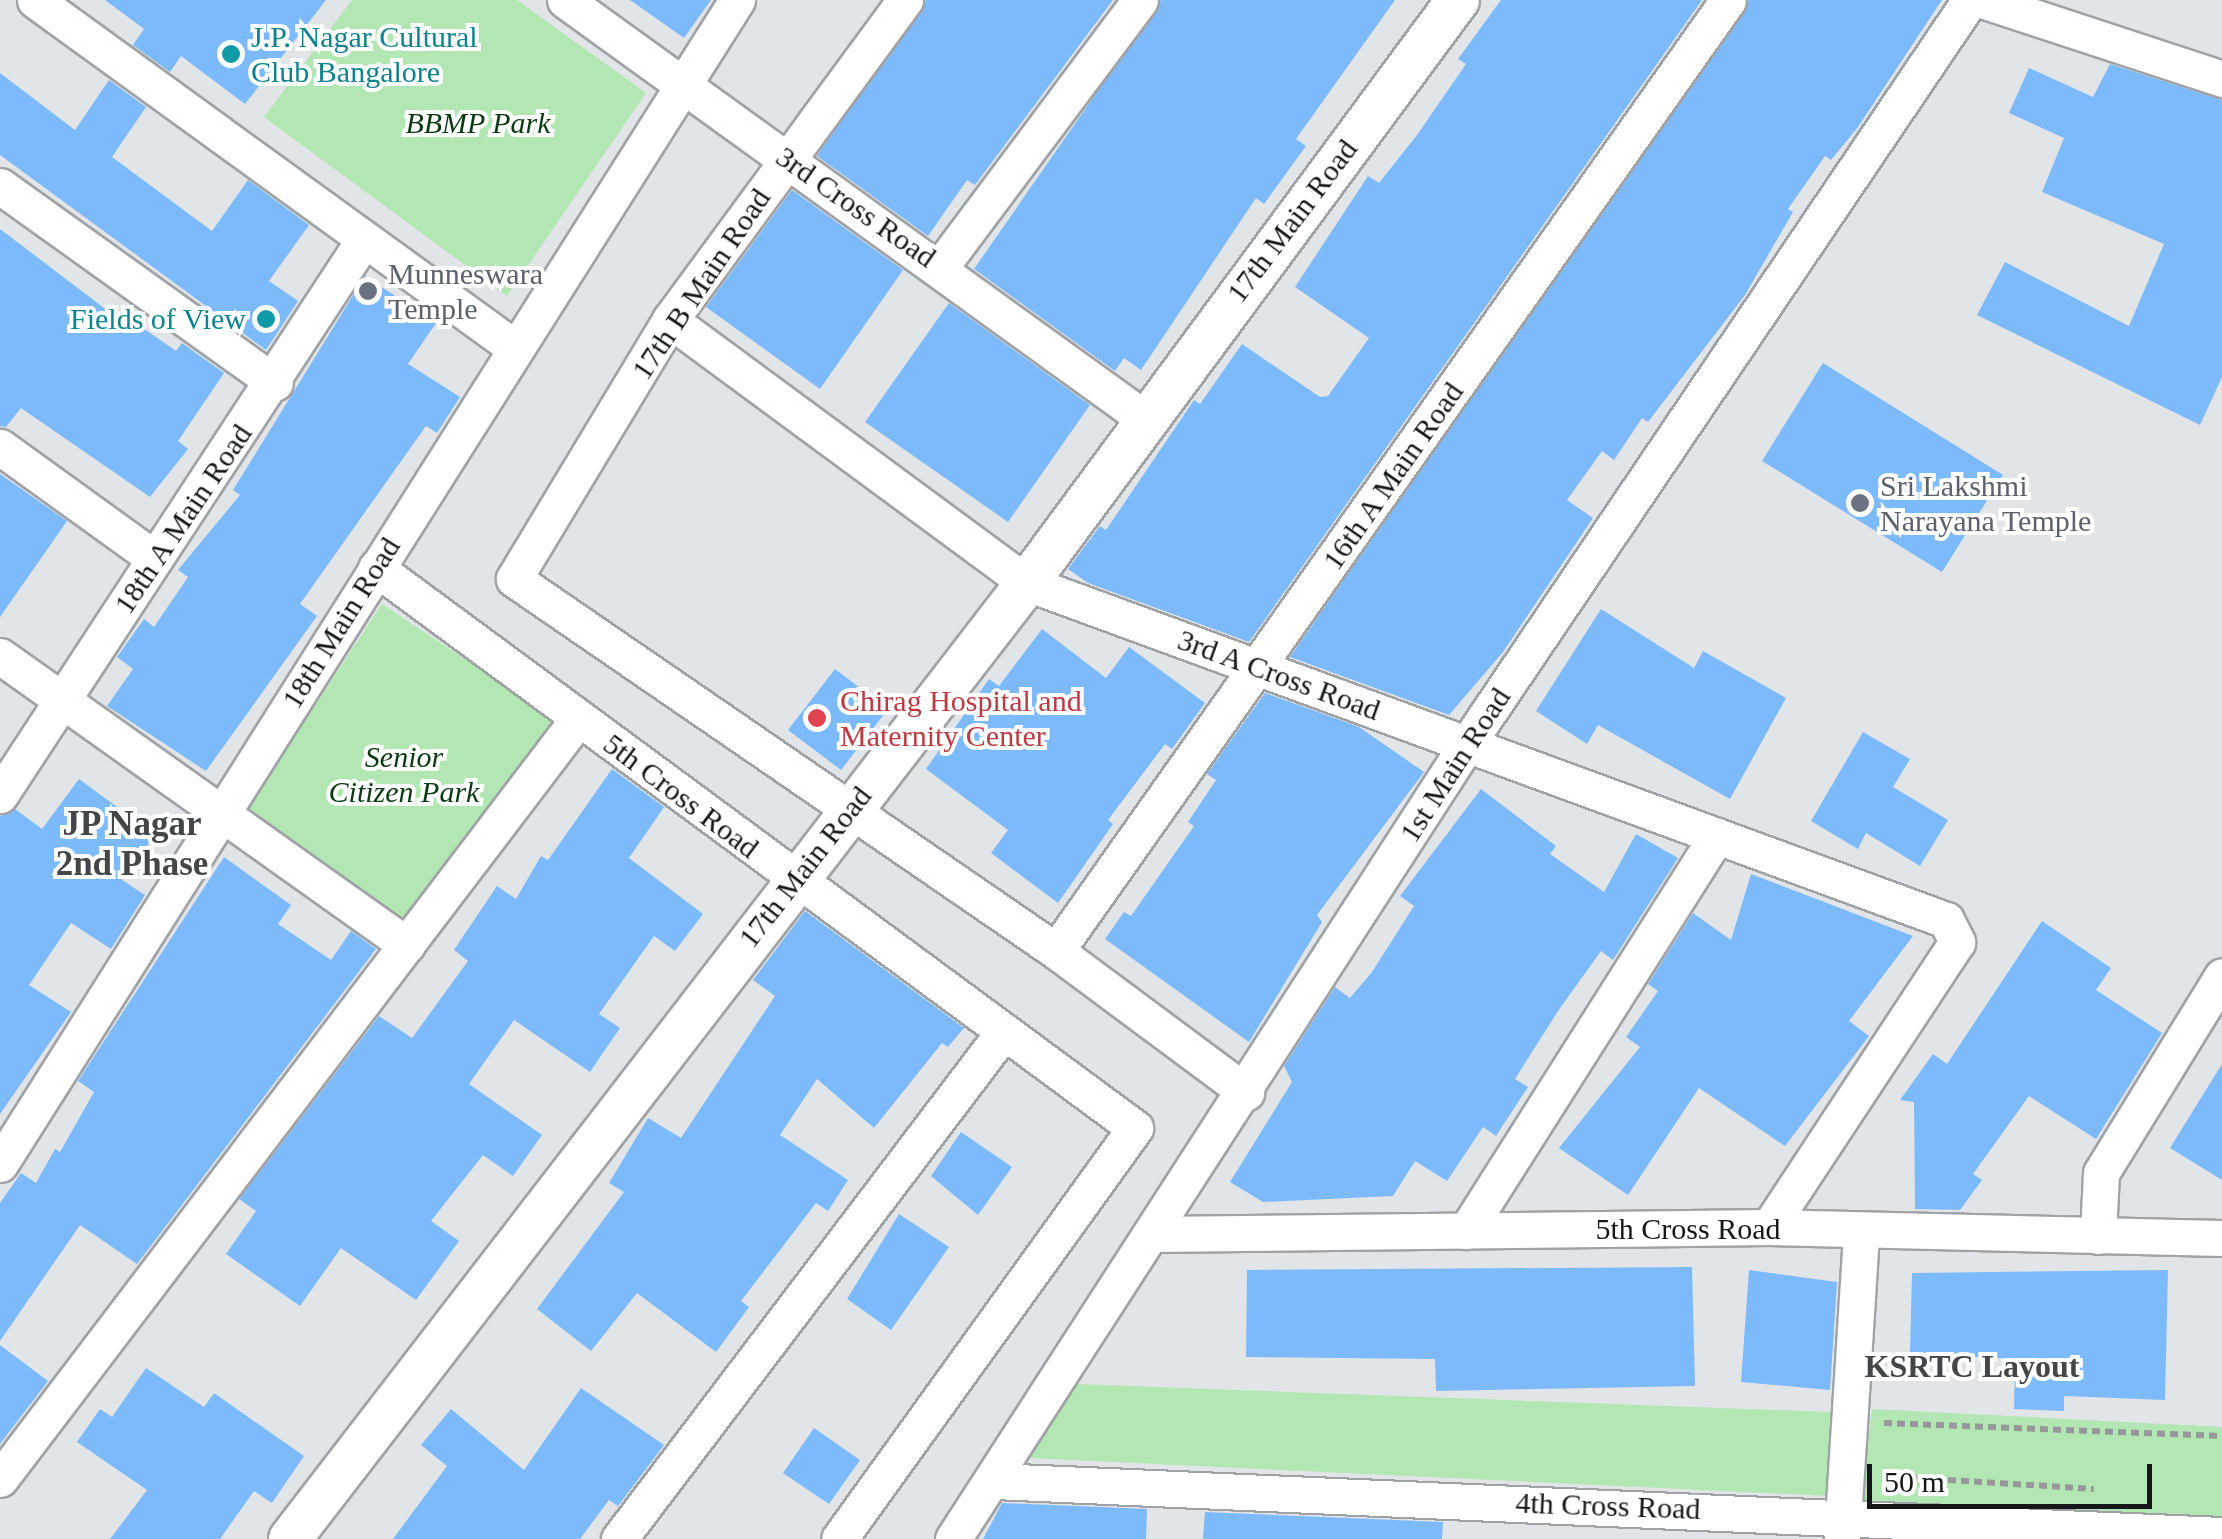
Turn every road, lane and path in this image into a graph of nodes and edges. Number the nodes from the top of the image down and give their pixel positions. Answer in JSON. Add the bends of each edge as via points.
{"nodes":[{"id":1,"x":35,"y":0,"type":"edge"},
{"id":2,"x":565,"y":0,"type":"edge"},
{"id":3,"x":736,"y":0,"type":"edge"},
{"id":4,"x":905,"y":0,"type":"edge"},
{"id":5,"x":1140,"y":0,"type":"edge"},
{"id":6,"x":1458,"y":0,"type":"edge"},
{"id":7,"x":1728,"y":0,"type":"edge"},
{"id":8,"x":1970,"y":0,"type":"edge"},
{"id":9,"x":1982,"y":0,"type":"edge"},
{"id":10,"x":2222,"y":79,"type":"edge"},
{"id":11,"x":686,"y":86,"type":"junction"},
{"id":12,"x":787,"y":158,"type":"junction"},
{"id":13,"x":0,"y":186,"type":"edge"},
{"id":14,"x":362,"y":241,"type":"junction"},
{"id":15,"x":940,"y":266,"type":"junction"},
{"id":16,"x":670,"y":320,"type":"junction"},
{"id":17,"x":515,"y":348,"type":"junction"},
{"id":18,"x":276,"y":383,"type":"junction"},
{"id":19,"x":1144,"y":418,"type":"junction"},
{"id":20,"x":0,"y":447,"type":"edge"},
{"id":21,"x":154,"y":558,"type":"junction"},
{"id":22,"x":376,"y":568,"type":"junction"},
{"id":23,"x":1027,"y":582,"type":"junction"},
{"id":24,"x":0,"y":656,"type":"edge"},
{"id":25,"x":1258,"y":667,"type":"junction"},
{"id":26,"x":62,"y":699,"type":"junction"},
{"id":27,"x":578,"y":719,"type":"junction"},
{"id":28,"x":1467,"y":744,"type":"junction"},
{"id":29,"x":0,"y":794,"type":"edge"},
{"id":30,"x":850,"y":808,"type":"junction"},
{"id":31,"x":220,"y":812,"type":"junction"},
{"id":32,"x":1717,"y":836,"type":"junction"},
{"id":33,"x":794,"y":880,"type":"junction"},
{"id":34,"x":406,"y":946,"type":"junction"},
{"id":35,"x":1056,"y":952,"type":"junction"},
{"id":36,"x":2222,"y":976,"type":"edge"},
{"id":37,"x":1002,"y":1034,"type":"junction"},
{"id":38,"x":1246,"y":1092,"type":"junction"},
{"id":39,"x":0,"y":1164,"type":"edge"},
{"id":40,"x":1769,"y":1227,"type":"junction"},
{"id":41,"x":1466,"y":1231,"type":"junction"},
{"id":42,"x":1861,"y":1232,"type":"junction"},
{"id":43,"x":1154,"y":1234,"type":"junction"},
{"id":44,"x":2098,"y":1236,"type":"junction"},
{"id":45,"x":2222,"y":1238,"type":"edge"},
{"id":46,"x":1870,"y":1435,"type":"dead end"},
{"id":47,"x":2222,"y":1436,"type":"edge"},
{"id":48,"x":1876,"y":1468,"type":"dead end"},
{"id":49,"x":0,"y":1479,"type":"edge"},
{"id":50,"x":994,"y":1481,"type":"junction"},
{"id":51,"x":2102,"y":1490,"type":"dead end"},
{"id":52,"x":1842,"y":1528,"type":"edge"},
{"id":53,"x":2222,"y":1534,"type":"edge"},
{"id":54,"x":290,"y":1539,"type":"edge"},
{"id":55,"x":619,"y":1539,"type":"edge"},
{"id":56,"x":839,"y":1539,"type":"edge"},
{"id":57,"x":953,"y":1539,"type":"edge"}],
"edges":[{"from":1,"to":14,"type":"street"},
{"from":2,"to":11,"type":"street","name":"3rd Cross Road"},
{"from":3,"to":11,"type":"street","name":"18th Main Road"},
{"from":4,"to":12,"type":"street","name":"17th B Main Road"},
{"from":5,"to":15,"type":"street"},
{"from":6,"to":19,"type":"street","name":"17th Main Road"},
{"from":7,"to":25,"type":"street","name":"16th A Main Road"},
{"from":8,"to":28,"type":"street","name":"1st Main Road"},
{"from":9,"to":10,"type":"street"},
{"from":11,"to":12,"type":"street","name":"3rd Cross Road"},
{"from":11,"to":17,"type":"street","name":"18th Main Road"},
{"from":12,"to":15,"type":"street","name":"3rd Cross Road"},
{"from":12,"to":16,"type":"street","name":"17th B Main Road"},
{"from":13,"to":18,"type":"street"},
{"from":14,"to":17,"type":"street"},
{"from":14,"to":18,"type":"street","name":"18th A Main Road"},
{"from":15,"to":19,"type":"street","name":"3rd Cross Road"},
{"from":16,"to":23,"type":"street","name":"3rd A Cross Road"},
{"from":16,"to":30,"type":"street","name":"17th B Main Road","via":[[514,580]]},
{"from":17,"to":22,"type":"street","name":"18th Main Road"},
{"from":18,"to":21,"type":"street","name":"18th A Main Road"},
{"from":19,"to":23,"type":"street","name":"17th Main Road"},
{"from":20,"to":21,"type":"street"},
{"from":21,"to":26,"type":"street","name":"18th A Main Road"},
{"from":22,"to":27,"type":"street","name":"5th Cross Road"},
{"from":22,"to":31,"type":"street","name":"18th Main Road"},
{"from":23,"to":25,"type":"street","name":"3rd A Cross Road"},
{"from":23,"to":30,"type":"street","name":"17th Main Road"},
{"from":24,"to":26,"type":"street"},
{"from":25,"to":28,"type":"street","name":"3rd A Cross Road"},
{"from":25,"to":35,"type":"street","name":"16th A Main Road"},
{"from":26,"to":29,"type":"street","name":"18th A Main Road"},
{"from":26,"to":31,"type":"street"},
{"from":27,"to":33,"type":"street","name":"5th Cross Road"},
{"from":27,"to":34,"type":"street"},
{"from":28,"to":32,"type":"street","name":"3rd A Cross Road"},
{"from":28,"to":38,"type":"street","name":"1st Main Road"},
{"from":30,"to":33,"type":"street","name":"17th Main Road"},
{"from":30,"to":35,"type":"street"},
{"from":31,"to":34,"type":"street"},
{"from":31,"to":39,"type":"street","name":"18th Main Road"},
{"from":32,"to":40,"type":"street","name":"3rd A Cross Road","via":[[1946,920],[1957,942]]},
{"from":32,"to":41,"type":"street"},
{"from":33,"to":37,"type":"street","name":"5th Cross Road"},
{"from":33,"to":54,"type":"street","name":"17th Main Road"},
{"from":34,"to":49,"type":"street"},
{"from":35,"to":38,"type":"street"},
{"from":36,"to":44,"type":"street","via":[[2101,1173]]},
{"from":37,"to":55,"type":"street"},
{"from":37,"to":56,"type":"street","name":"5th Cross Road","via":[[1135,1128]]},
{"from":38,"to":43,"type":"street","name":"1st Main Road"},
{"from":40,"to":41,"type":"street","name":"5th Cross Road"},
{"from":40,"to":42,"type":"street","name":"5th Cross Road"},
{"from":41,"to":43,"type":"street","name":"5th Cross Road"},
{"from":42,"to":44,"type":"street","name":"5th Cross Road"},
{"from":42,"to":52,"type":"street"},
{"from":43,"to":50,"type":"street","name":"1st Main Road"},
{"from":44,"to":45,"type":"street","name":"5th Cross Road"},
{"from":46,"to":47,"type":"path","via":[[1885,1422]]},
{"from":48,"to":51,"type":"path","via":[[1884,1476]]},
{"from":50,"to":52,"type":"street","name":"4th Cross Road"},
{"from":50,"to":57,"type":"street","name":"1st Main Road"},
{"from":52,"to":53,"type":"street","name":"4th Cross Road"}]}
